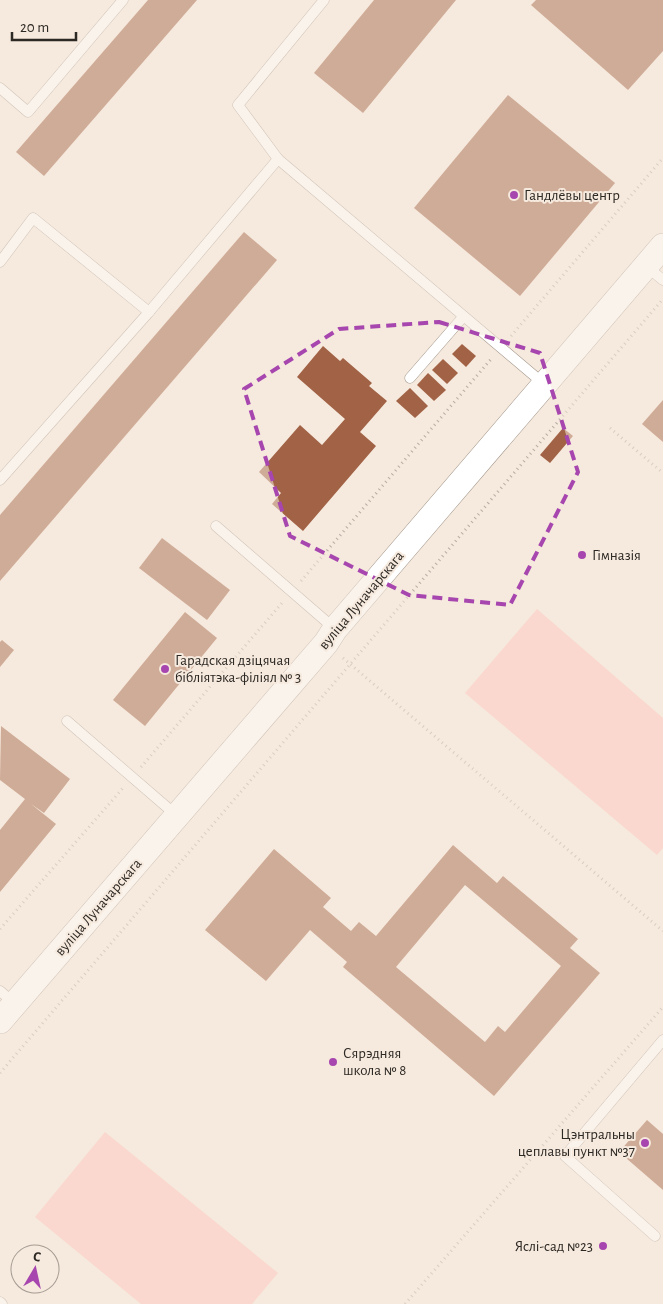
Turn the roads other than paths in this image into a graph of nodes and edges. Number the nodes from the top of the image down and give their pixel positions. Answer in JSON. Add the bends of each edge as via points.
{"nodes":[{"id":1,"x":123,"y":0,"type":"edge"},
{"id":2,"x":324,"y":0,"type":"edge"},
{"id":3,"x":0,"y":88,"type":"edge"},
{"id":4,"x":278,"y":159,"type":"junction"},
{"id":5,"x":663,"y":246,"type":"edge"},
{"id":6,"x":0,"y":262,"type":"edge"},
{"id":7,"x":654,"y":273,"type":"edge"},
{"id":8,"x":149,"y":312,"type":"junction"},
{"id":9,"x":463,"y":317,"type":"junction"},
{"id":10,"x":410,"y":378,"type":"dead end"},
{"id":11,"x":544,"y":384,"type":"junction"},
{"id":12,"x":0,"y":480,"type":"edge"},
{"id":13,"x":216,"y":526,"type":"dead end"},
{"id":14,"x":330,"y":636,"type":"junction"},
{"id":15,"x":67,"y":722,"type":"dead end"},
{"id":16,"x":176,"y":815,"type":"junction"},
{"id":17,"x":5,"y":1005,"type":"edge"},
{"id":18,"x":663,"y":1040,"type":"edge"},
{"id":19,"x":655,"y":1236,"type":"dead end"}],
"edges":[{"from":1,"to":3,"type":"lane","via":[[28,112]]},
{"from":2,"to":4,"type":"lane","via":[[238,105]]},
{"from":4,"to":8,"type":"lane"},
{"from":4,"to":9,"type":"lane"},
{"from":5,"to":7,"type":"street","name":"вуліца Луначарскага"},
{"from":6,"to":8,"type":"lane","via":[[33,218]]},
{"from":7,"to":11,"type":"street","name":"вуліца Луначарскага"},
{"from":8,"to":12,"type":"lane"},
{"from":9,"to":10,"type":"lane"},
{"from":9,"to":11,"type":"lane"},
{"from":11,"to":14,"type":"street","name":"вуліца Луначарскага"},
{"from":13,"to":14,"type":"lane"},
{"from":14,"to":16,"type":"street","name":"вуліца Луначарскага"},
{"from":15,"to":16,"type":"lane"},
{"from":16,"to":17,"type":"street","name":"вуліца Луначарскага"},
{"from":18,"to":19,"type":"lane","via":[[565,1156]]}]}
